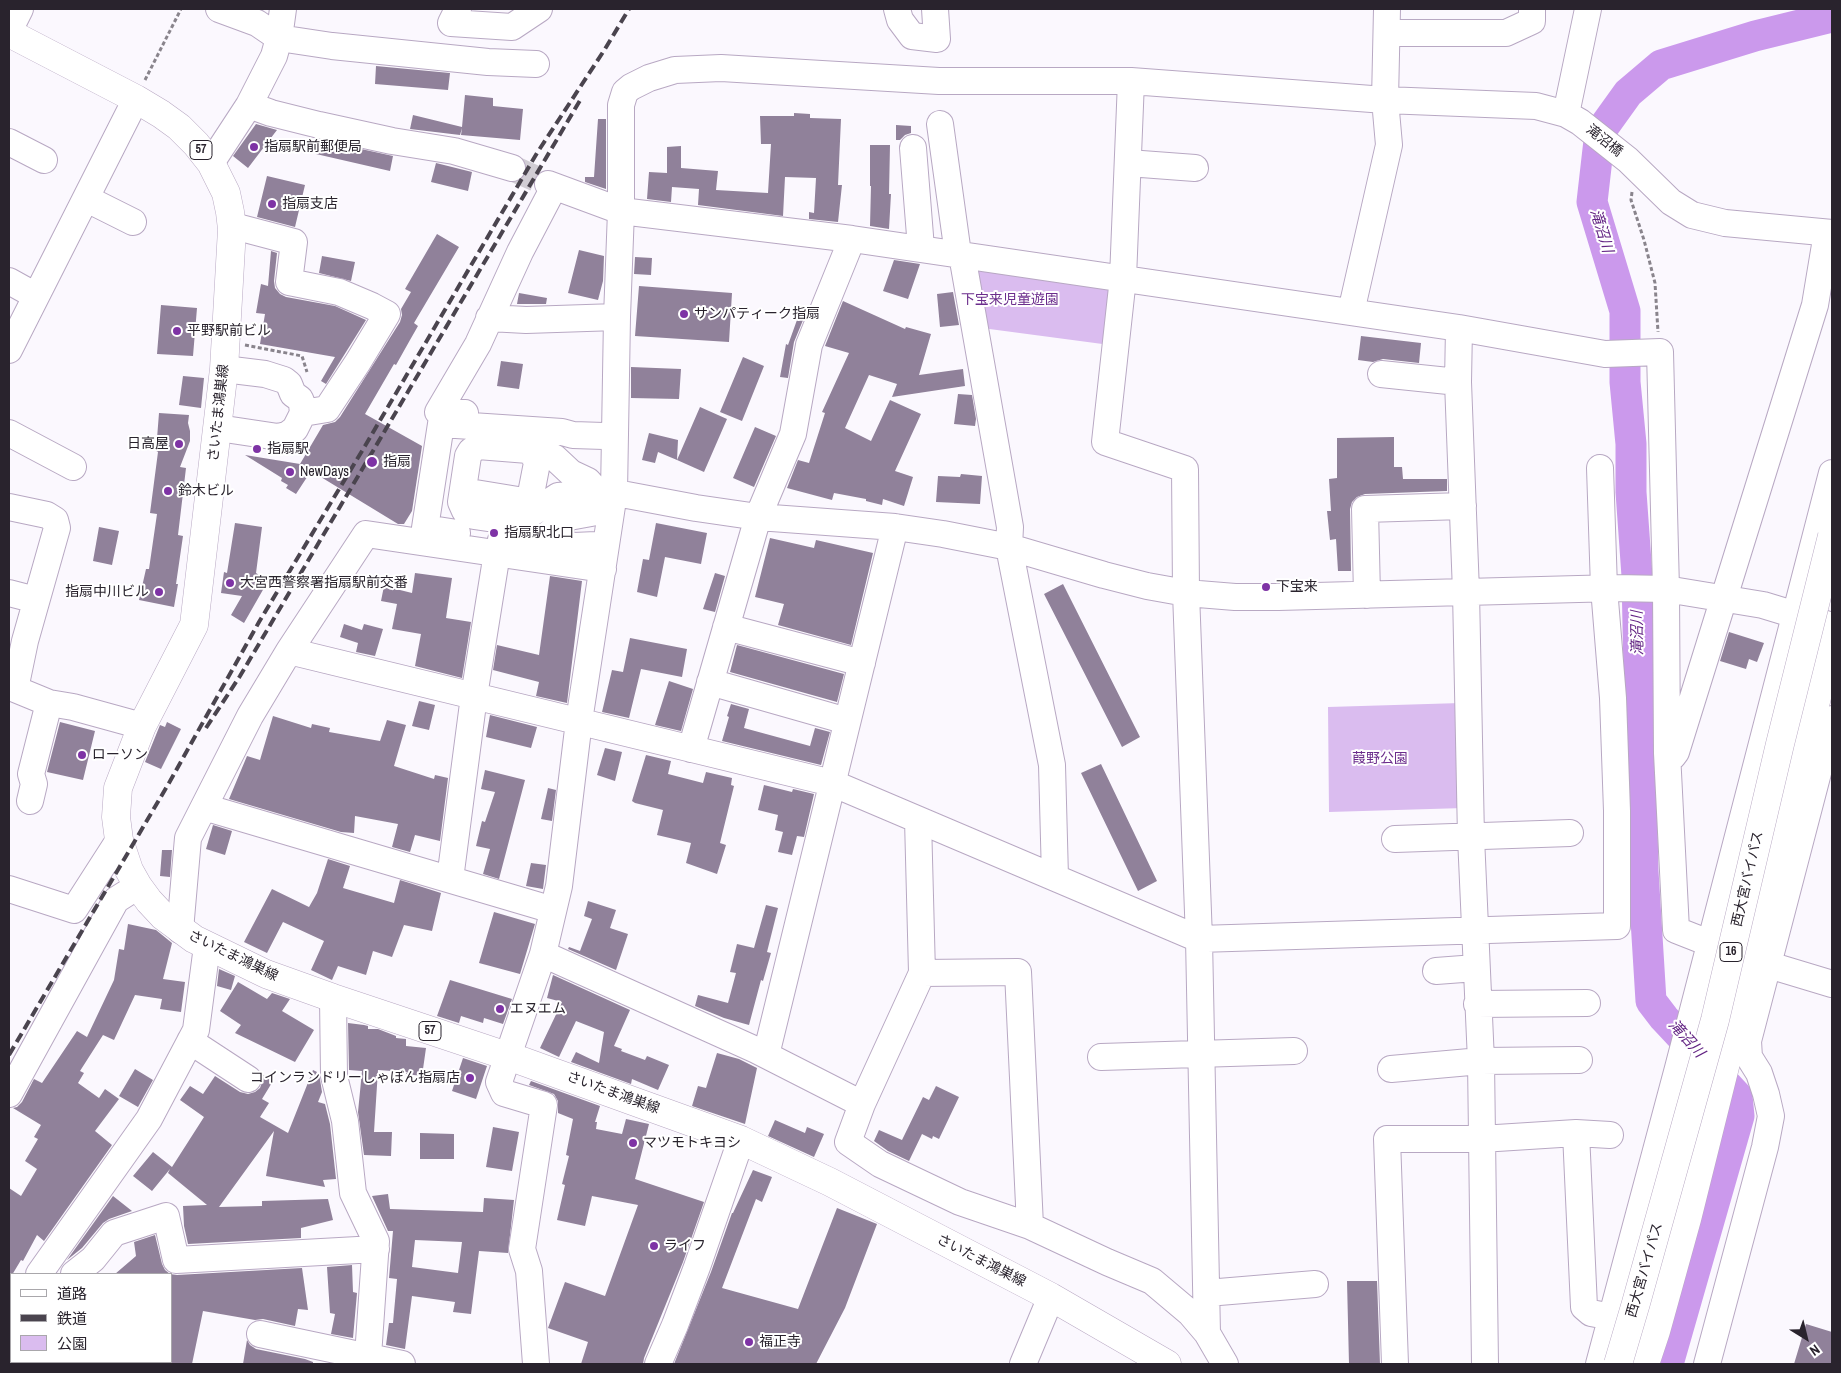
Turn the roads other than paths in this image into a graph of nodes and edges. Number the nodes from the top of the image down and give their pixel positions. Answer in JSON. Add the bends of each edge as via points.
{"nodes":[{"id":1,"x":20,"y":9,"type":"edge"},
{"id":2,"x":219,"y":9,"type":"edge"},
{"id":3,"x":284,"y":9,"type":"edge"},
{"id":4,"x":539,"y":9,"type":"edge"},
{"id":5,"x":897,"y":9,"type":"edge"},
{"id":6,"x":935,"y":9,"type":"edge"},
{"id":7,"x":1532,"y":9,"type":"edge"},
{"id":8,"x":1588,"y":9,"type":"edge"},
{"id":9,"x":455,"y":16,"type":"edge"},
{"id":10,"x":1387,"y":21,"type":"edge"},
{"id":11,"x":9,"y":32,"type":"edge"},
{"id":12,"x":279,"y":38,"type":"junction"},
{"id":13,"x":937,"y":39,"type":"junction"},
{"id":14,"x":536,"y":64,"type":"dead end"},
{"id":15,"x":940,"y":81,"type":"junction"},
{"id":16,"x":1131,"y":81,"type":"junction"},
{"id":17,"x":136,"y":99,"type":"junction"},
{"id":18,"x":1385,"y":100,"type":"junction"},
{"id":19,"x":250,"y":105,"type":"junction"},
{"id":20,"x":1573,"y":118,"type":"junction"},
{"id":21,"x":940,"y":124,"type":"dead end"},
{"id":22,"x":9,"y":142,"type":"edge"},
{"id":23,"x":913,"y":148,"type":"dead end"},
{"id":24,"x":44,"y":160,"type":"dead end"},
{"id":25,"x":211,"y":163,"type":"junction"},
{"id":26,"x":1128,"y":163,"type":"junction"},
{"id":27,"x":512,"y":168,"type":"tunnel mouth"},
{"id":28,"x":1194,"y":168,"type":"dead end"},
{"id":29,"x":87,"y":199,"type":"junction"},
{"id":30,"x":621,"y":211,"type":"junction"},
{"id":31,"x":133,"y":222,"type":"dead end"},
{"id":32,"x":232,"y":229,"type":"junction"},
{"id":33,"x":1830,"y":233,"type":"edge"},
{"id":34,"x":852,"y":238,"type":"junction"},
{"id":35,"x":921,"y":248,"type":"junction"},
{"id":36,"x":960,"y":254,"type":"junction"},
{"id":37,"x":1123,"y":278,"type":"junction"},
{"id":38,"x":9,"y":281,"type":"edge"},
{"id":39,"x":36,"y":296,"type":"junction"},
{"id":40,"x":1351,"y":312,"type":"junction"},
{"id":41,"x":617,"y":317,"type":"junction"},
{"id":42,"x":489,"y":318,"type":"junction"},
{"id":43,"x":1458,"y":328,"type":"junction"},
{"id":44,"x":9,"y":350,"type":"edge"},
{"id":45,"x":224,"y":369,"type":"junction"},
{"id":46,"x":1381,"y":374,"type":"dead end"},
{"id":47,"x":1458,"y":382,"type":"junction"},
{"id":48,"x":315,"y":411,"type":"junction"},
{"id":49,"x":609,"y":426,"type":"junction"},
{"id":50,"x":218,"y":428,"type":"junction"},
{"id":51,"x":9,"y":433,"type":"edge"},
{"id":52,"x":528,"y":450,"type":"junction"},
{"id":53,"x":73,"y":467,"type":"dead end"},
{"id":54,"x":1600,"y":468,"type":"dead end"},
{"id":55,"x":1832,"y":473,"type":"edge"},
{"id":56,"x":600,"y":499,"type":"junction"},
{"id":57,"x":1463,"y":506,"type":"junction"},
{"id":58,"x":9,"y":507,"type":"edge"},
{"id":59,"x":525,"y":512,"type":"junction"},
{"id":60,"x":758,"y":517,"type":"junction"},
{"id":61,"x":895,"y":527,"type":"junction"},
{"id":62,"x":1832,"y":536,"type":"edge"},
{"id":63,"x":542,"y":539,"type":"junction"},
{"id":64,"x":1009,"y":547,"type":"junction"},
{"id":65,"x":497,"y":553,"type":"junction"},
{"id":66,"x":597,"y":560,"type":"junction"},
{"id":67,"x":1610,"y":588,"type":"junction"},
{"id":68,"x":1660,"y":588,"type":"junction"},
{"id":69,"x":1466,"y":592,"type":"junction"},
{"id":70,"x":9,"y":593,"type":"edge"},
{"id":71,"x":1186,"y":593,"type":"junction"},
{"id":72,"x":1367,"y":595,"type":"junction"},
{"id":73,"x":1725,"y":597,"type":"junction"},
{"id":74,"x":36,"y":600,"type":"junction"},
{"id":75,"x":1795,"y":614,"type":"junction"},
{"id":76,"x":1832,"y":626,"type":"edge"},
{"id":77,"x":726,"y":627,"type":"junction"},
{"id":78,"x":1832,"y":637,"type":"edge"},
{"id":79,"x":289,"y":651,"type":"junction"},
{"id":80,"x":862,"y":663,"type":"junction"},
{"id":81,"x":710,"y":682,"type":"junction"},
{"id":82,"x":12,"y":689,"type":"edge"},
{"id":83,"x":474,"y":696,"type":"junction"},
{"id":84,"x":49,"y":703,"type":"junction"},
{"id":85,"x":1832,"y":719,"type":"edge"},
{"id":86,"x":579,"y":721,"type":"junction"},
{"id":87,"x":847,"y":721,"type":"junction"},
{"id":88,"x":142,"y":726,"type":"junction"},
{"id":89,"x":691,"y":749,"type":"junction"},
{"id":90,"x":1667,"y":762,"type":"junction"},
{"id":91,"x":832,"y":783,"type":"junction"},
{"id":92,"x":30,"y":802,"type":"dead end"},
{"id":93,"x":204,"y":807,"type":"junction"},
{"id":94,"x":918,"y":820,"type":"junction"},
{"id":95,"x":1570,"y":833,"type":"dead end"},
{"id":96,"x":1471,"y":837,"type":"junction"},
{"id":97,"x":1396,"y":839,"type":"dead end"},
{"id":98,"x":118,"y":840,"type":"junction"},
{"id":99,"x":1055,"y":877,"type":"junction"},
{"id":100,"x":450,"y":879,"type":"junction"},
{"id":101,"x":138,"y":886,"type":"junction"},
{"id":102,"x":10,"y":892,"type":"edge"},
{"id":103,"x":554,"y":910,"type":"junction"},
{"id":104,"x":180,"y":930,"type":"junction"},
{"id":105,"x":1474,"y":930,"type":"junction"},
{"id":106,"x":1199,"y":939,"type":"junction"},
{"id":107,"x":1709,"y":943,"type":"junction"},
{"id":108,"x":207,"y":946,"type":"junction"},
{"id":109,"x":543,"y":954,"type":"junction"},
{"id":110,"x":1769,"y":965,"type":"junction"},
{"id":111,"x":1476,"y":968,"type":"junction"},
{"id":112,"x":1436,"y":971,"type":"dead end"},
{"id":113,"x":922,"y":973,"type":"junction"},
{"id":114,"x":1832,"y":984,"type":"edge"},
{"id":115,"x":333,"y":998,"type":"junction"},
{"id":116,"x":1588,"y":1003,"type":"dead end"},
{"id":117,"x":1477,"y":1004,"type":"junction"},
{"id":118,"x":190,"y":1042,"type":"junction"},
{"id":119,"x":1294,"y":1051,"type":"dead end"},
{"id":120,"x":1202,"y":1053,"type":"junction"},
{"id":121,"x":766,"y":1055,"type":"junction"},
{"id":122,"x":509,"y":1057,"type":"junction"},
{"id":123,"x":1100,"y":1057,"type":"dead end"},
{"id":124,"x":1579,"y":1060,"type":"dead end"},
{"id":125,"x":1481,"y":1061,"type":"junction"},
{"id":126,"x":1391,"y":1069,"type":"dead end"},
{"id":127,"x":248,"y":1079,"type":"dead end"},
{"id":128,"x":9,"y":1094,"type":"edge"},
{"id":129,"x":862,"y":1104,"type":"junction"},
{"id":130,"x":1576,"y":1133,"type":"junction"},
{"id":131,"x":1610,"y":1135,"type":"dead end"},
{"id":132,"x":1481,"y":1139,"type":"junction"},
{"id":133,"x":741,"y":1140,"type":"junction"},
{"id":134,"x":1030,"y":1226,"type":"junction"},
{"id":135,"x":376,"y":1249,"type":"junction"},
{"id":136,"x":40,"y":1273,"type":"edge"},
{"id":137,"x":75,"y":1273,"type":"edge"},
{"id":138,"x":1315,"y":1284,"type":"dead end"},
{"id":139,"x":1206,"y":1293,"type":"junction"},
{"id":140,"x":1051,"y":1297,"type":"junction"},
{"id":141,"x":1612,"y":1317,"type":"junction"},
{"id":142,"x":1207,"y":1333,"type":"junction"},
{"id":143,"x":260,"y":1334,"type":"dead end"},
{"id":144,"x":366,"y":1360,"type":"edge"},
{"id":145,"x":402,"y":1364,"type":"edge"},
{"id":146,"x":536,"y":1364,"type":"edge"},
{"id":147,"x":658,"y":1364,"type":"edge"},
{"id":148,"x":1023,"y":1364,"type":"edge"},
{"id":149,"x":1167,"y":1364,"type":"edge"},
{"id":150,"x":1225,"y":1364,"type":"edge"},
{"id":151,"x":1395,"y":1364,"type":"edge"},
{"id":152,"x":1485,"y":1364,"type":"edge"},
{"id":153,"x":1599,"y":1364,"type":"edge"},
{"id":154,"x":1618,"y":1364,"type":"edge"},
{"id":155,"x":1645,"y":1364,"type":"edge"},
{"id":156,"x":1706,"y":1364,"type":"edge"}],
"edges":[{"from":1,"to":11,"type":"street"},
{"from":2,"to":12,"type":"street","via":[[257,23]]},
{"from":3,"to":12,"type":"street"},
{"from":4,"to":9,"type":"street","via":[[512,27]]},
{"from":5,"to":13,"type":"street","via":[[900,20],[912,36]]},
{"from":6,"to":13,"type":"street"},
{"from":7,"to":10,"type":"street","via":[[1532,21],[1506,33]]},
{"from":8,"to":20,"type":"street"},
{"from":10,"to":18,"type":"street"},
{"from":11,"to":17,"type":"main road","name":"さいたま鴻巣線","number":"57"},
{"from":12,"to":14,"type":"street","via":[[488,62]]},
{"from":12,"to":19,"type":"street","via":[[274,56]]},
{"from":13,"to":15,"type":"street"},
{"from":15,"to":16,"type":"street"},
{"from":15,"to":30,"type":"street","via":[[721,68],[675,70],[649,78],[625,92],[621,105]]},
{"from":16,"to":18,"type":"street"},
{"from":16,"to":26,"type":"street"},
{"from":17,"to":25,"type":"main road","name":"さいたま鴻巣線","number":"57","via":[[178,128]]},
{"from":17,"to":29,"type":"street"},
{"from":18,"to":20,"type":"street","via":[[1536,106]]},
{"from":18,"to":40,"type":"street","via":[[1389,145]]},
{"from":19,"to":25,"type":"street"},
{"from":19,"to":27,"type":"street","via":[[319,125],[454,151]]},
{"from":20,"to":33,"type":"street","name":"滝沼橋","via":[[1631,164],[1671,202],[1692,215],[1725,223]]},
{"from":21,"to":36,"type":"street"},
{"from":22,"to":24,"type":"street"},
{"from":23,"to":35,"type":"street"},
{"from":25,"to":32,"type":"main road","name":"さいたま鴻巣線","number":"57","via":[[226,193]]},
{"from":26,"to":28,"type":"street"},
{"from":26,"to":37,"type":"street"},
{"from":29,"to":31,"type":"street"},
{"from":29,"to":39,"type":"street"},
{"from":30,"to":34,"type":"street"},
{"from":30,"to":41,"type":"street"},
{"from":30,"to":42,"type":"street","via":[[551,186]]},
{"from":32,"to":45,"type":"main road","name":"さいたま鴻巣線","number":"57"},
{"from":32,"to":48,"type":"street","via":[[241,228],[294,242],[289,282],[338,292],[387,314],[358,362]]},
{"from":33,"to":73,"type":"street","via":[[1815,305]]},
{"from":34,"to":35,"type":"street"},
{"from":34,"to":60,"type":"street","via":[[809,345],[793,434]]},
{"from":35,"to":36,"type":"street"},
{"from":36,"to":37,"type":"street"},
{"from":36,"to":64,"type":"street","via":[[1010,526]]},
{"from":37,"to":40,"type":"street"},
{"from":37,"to":71,"type":"street","via":[[1105,442],[1185,469]]},
{"from":38,"to":39,"type":"street"},
{"from":39,"to":44,"type":"street"},
{"from":40,"to":43,"type":"street"},
{"from":41,"to":42,"type":"street"},
{"from":41,"to":49,"type":"street"},
{"from":42,"to":49,"type":"street","via":[[478,344],[438,412]]},
{"from":43,"to":47,"type":"street"},
{"from":43,"to":68,"type":"street","via":[[1605,354],[1656,352]]},
{"from":45,"to":48,"type":"street","via":[[284,380],[302,404]]},
{"from":45,"to":50,"type":"main road","name":"さいたま鴻巣線","number":"57"},
{"from":46,"to":47,"type":"street"},
{"from":47,"to":57,"type":"street"},
{"from":48,"to":50,"type":"street","via":[[288,435],[278,437]]},
{"from":49,"to":56,"type":"street"},
{"from":49,"to":63,"type":"street","via":[[573,436],[562,432],[441,424],[425,528],[520,544]]},
{"from":50,"to":88,"type":"main road","name":"さいたま鴻巣線","number":"57","via":[[194,625]]},
{"from":51,"to":53,"type":"street"},
{"from":52,"to":56,"type":"street","via":[[548,454],[571,473],[588,481]]},
{"from":52,"to":59,"type":"street","via":[[537,463]]},
{"from":52,"to":59,"type":"street","via":[[474,448],[468,456],[461,502],[469,514],[515,522]]},
{"from":54,"to":67,"type":"street"},
{"from":55,"to":75,"type":"street"},
{"from":56,"to":59,"type":"street","via":[[581,494],[558,496]]},
{"from":56,"to":60,"type":"street"},
{"from":56,"to":63,"type":"street","via":[[569,517]]},
{"from":56,"to":66,"type":"street"},
{"from":57,"to":69,"type":"street"},
{"from":57,"to":72,"type":"street","via":[[1365,509]]},
{"from":58,"to":74,"type":"street","via":[[47,515],[55,520],[57,528]]},
{"from":60,"to":61,"type":"street"},
{"from":60,"to":77,"type":"street"},
{"from":61,"to":64,"type":"street"},
{"from":61,"to":80,"type":"street"},
{"from":62,"to":154,"type":"main road","name":"西大宮バイパス","number":"16","bridge":true,"via":[[1714,1020]]},
{"from":63,"to":66,"type":"street","via":[[574,546]]},
{"from":64,"to":71,"type":"street","via":[[1104,576]]},
{"from":64,"to":99,"type":"street","via":[[1052,766]]},
{"from":65,"to":66,"type":"street"},
{"from":65,"to":79,"type":"street","via":[[366,534]]},
{"from":65,"to":83,"type":"street"},
{"from":66,"to":86,"type":"street"},
{"from":67,"to":68,"type":"street"},
{"from":67,"to":69,"type":"street"},
{"from":67,"to":105,"type":"street","via":[[1617,926]]},
{"from":68,"to":73,"type":"street"},
{"from":68,"to":90,"type":"street"},
{"from":69,"to":72,"type":"street"},
{"from":69,"to":96,"type":"street"},
{"from":70,"to":74,"type":"street"},
{"from":71,"to":72,"type":"street","via":[[1235,597]]},
{"from":71,"to":106,"type":"street"},
{"from":73,"to":75,"type":"street"},
{"from":73,"to":90,"type":"street","via":[[1676,752]]},
{"from":74,"to":82,"type":"street"},
{"from":75,"to":76,"type":"street"},
{"from":75,"to":107,"type":"street"},
{"from":77,"to":80,"type":"street"},
{"from":77,"to":81,"type":"street"},
{"from":78,"to":155,"type":"main road","name":"西大宮バイパス","number":"16","via":[[1687,1219]]},
{"from":79,"to":83,"type":"street"},
{"from":79,"to":93,"type":"street","via":[[250,716]]},
{"from":80,"to":87,"type":"street"},
{"from":81,"to":87,"type":"street"},
{"from":81,"to":89,"type":"street"},
{"from":82,"to":84,"type":"street"},
{"from":83,"to":86,"type":"street"},
{"from":83,"to":100,"type":"street"},
{"from":84,"to":88,"type":"street"},
{"from":84,"to":92,"type":"street","via":[[31,774],[34,784]]},
{"from":85,"to":110,"type":"street"},
{"from":86,"to":89,"type":"street"},
{"from":86,"to":103,"type":"street"},
{"from":87,"to":91,"type":"street"},
{"from":88,"to":98,"type":"main road","name":"さいたま鴻巣線","number":"57","via":[[118,788]]},
{"from":89,"to":91,"type":"street"},
{"from":90,"to":107,"type":"street","via":[[1676,930]]},
{"from":91,"to":94,"type":"street"},
{"from":91,"to":121,"type":"street"},
{"from":93,"to":100,"type":"street"},
{"from":93,"to":104,"type":"street","via":[[188,838]]},
{"from":94,"to":99,"type":"street"},
{"from":94,"to":113,"type":"street"},
{"from":95,"to":96,"type":"street"},
{"from":96,"to":97,"type":"street"},
{"from":96,"to":105,"type":"street"},
{"from":98,"to":101,"type":"main road","name":"さいたま鴻巣線","number":"57"},
{"from":98,"to":102,"type":"street","via":[[74,910]]},
{"from":99,"to":106,"type":"street"},
{"from":100,"to":103,"type":"street"},
{"from":101,"to":104,"type":"main road","name":"さいたま鴻巣線","number":"57","via":[[163,916]]},
{"from":101,"to":128,"type":"street","via":[[116,900]]},
{"from":103,"to":109,"type":"street"},
{"from":104,"to":108,"type":"main road","name":"さいたま鴻巣線","number":"57"},
{"from":105,"to":106,"type":"street"},
{"from":105,"to":111,"type":"street"},
{"from":106,"to":120,"type":"street"},
{"from":107,"to":141,"type":"street"},
{"from":108,"to":115,"type":"main road","name":"さいたま鴻巣線","number":"57","via":[[266,974]]},
{"from":108,"to":118,"type":"street","via":[[196,1030]]},
{"from":109,"to":121,"type":"street"},
{"from":109,"to":122,"type":"street"},
{"from":110,"to":114,"type":"street"},
{"from":110,"to":156,"type":"street","via":[[1748,1041],[1749,1057],[1759,1074],[1771,1116]]},
{"from":111,"to":112,"type":"street"},
{"from":111,"to":117,"type":"street"},
{"from":113,"to":129,"type":"street"},
{"from":113,"to":134,"type":"street","via":[[1018,972]]},
{"from":115,"to":122,"type":"main road","name":"さいたま鴻巣線","number":"57"},
{"from":115,"to":135,"type":"street","via":[[334,1076],[345,1121],[353,1193],[376,1241]]},
{"from":116,"to":117,"type":"street"},
{"from":117,"to":125,"type":"street"},
{"from":118,"to":127,"type":"street"},
{"from":118,"to":136,"type":"street","via":[[149,1119]]},
{"from":119,"to":120,"type":"street"},
{"from":120,"to":123,"type":"street"},
{"from":120,"to":139,"type":"street"},
{"from":121,"to":129,"type":"street"},
{"from":122,"to":133,"type":"main road","name":"さいたま鴻巣線","number":"57"},
{"from":122,"to":146,"type":"street","via":[[499,1082],[504,1092],[544,1105],[522,1248],[529,1271]]},
{"from":124,"to":125,"type":"street"},
{"from":125,"to":126,"type":"street"},
{"from":125,"to":132,"type":"street"},
{"from":129,"to":134,"type":"street","via":[[848,1142],[880,1164],[960,1202]]},
{"from":130,"to":131,"type":"street"},
{"from":130,"to":132,"type":"street"},
{"from":130,"to":141,"type":"street","via":[[1584,1307],[1591,1313]]},
{"from":132,"to":151,"type":"street","via":[[1387,1139]]},
{"from":132,"to":152,"type":"street"},
{"from":133,"to":140,"type":"main road","name":"さいたま鴻巣線","number":"57","via":[[830,1182]]},
{"from":133,"to":147,"type":"street","via":[[697,1267]]},
{"from":134,"to":142,"type":"street","via":[[1152,1281],[1190,1313]]},
{"from":135,"to":137,"type":"street","via":[[176,1260],[166,1216],[114,1233],[93,1259]]},
{"from":135,"to":144,"type":"street"},
{"from":138,"to":139,"type":"street"},
{"from":139,"to":142,"type":"street"},
{"from":140,"to":148,"type":"street"},
{"from":140,"to":149,"type":"main road","name":"さいたま鴻巣線","number":"57"},
{"from":141,"to":153,"type":"street"},
{"from":142,"to":150,"type":"street"},
{"from":143,"to":144,"type":"street"},
{"from":144,"to":145,"type":"street"}]}
